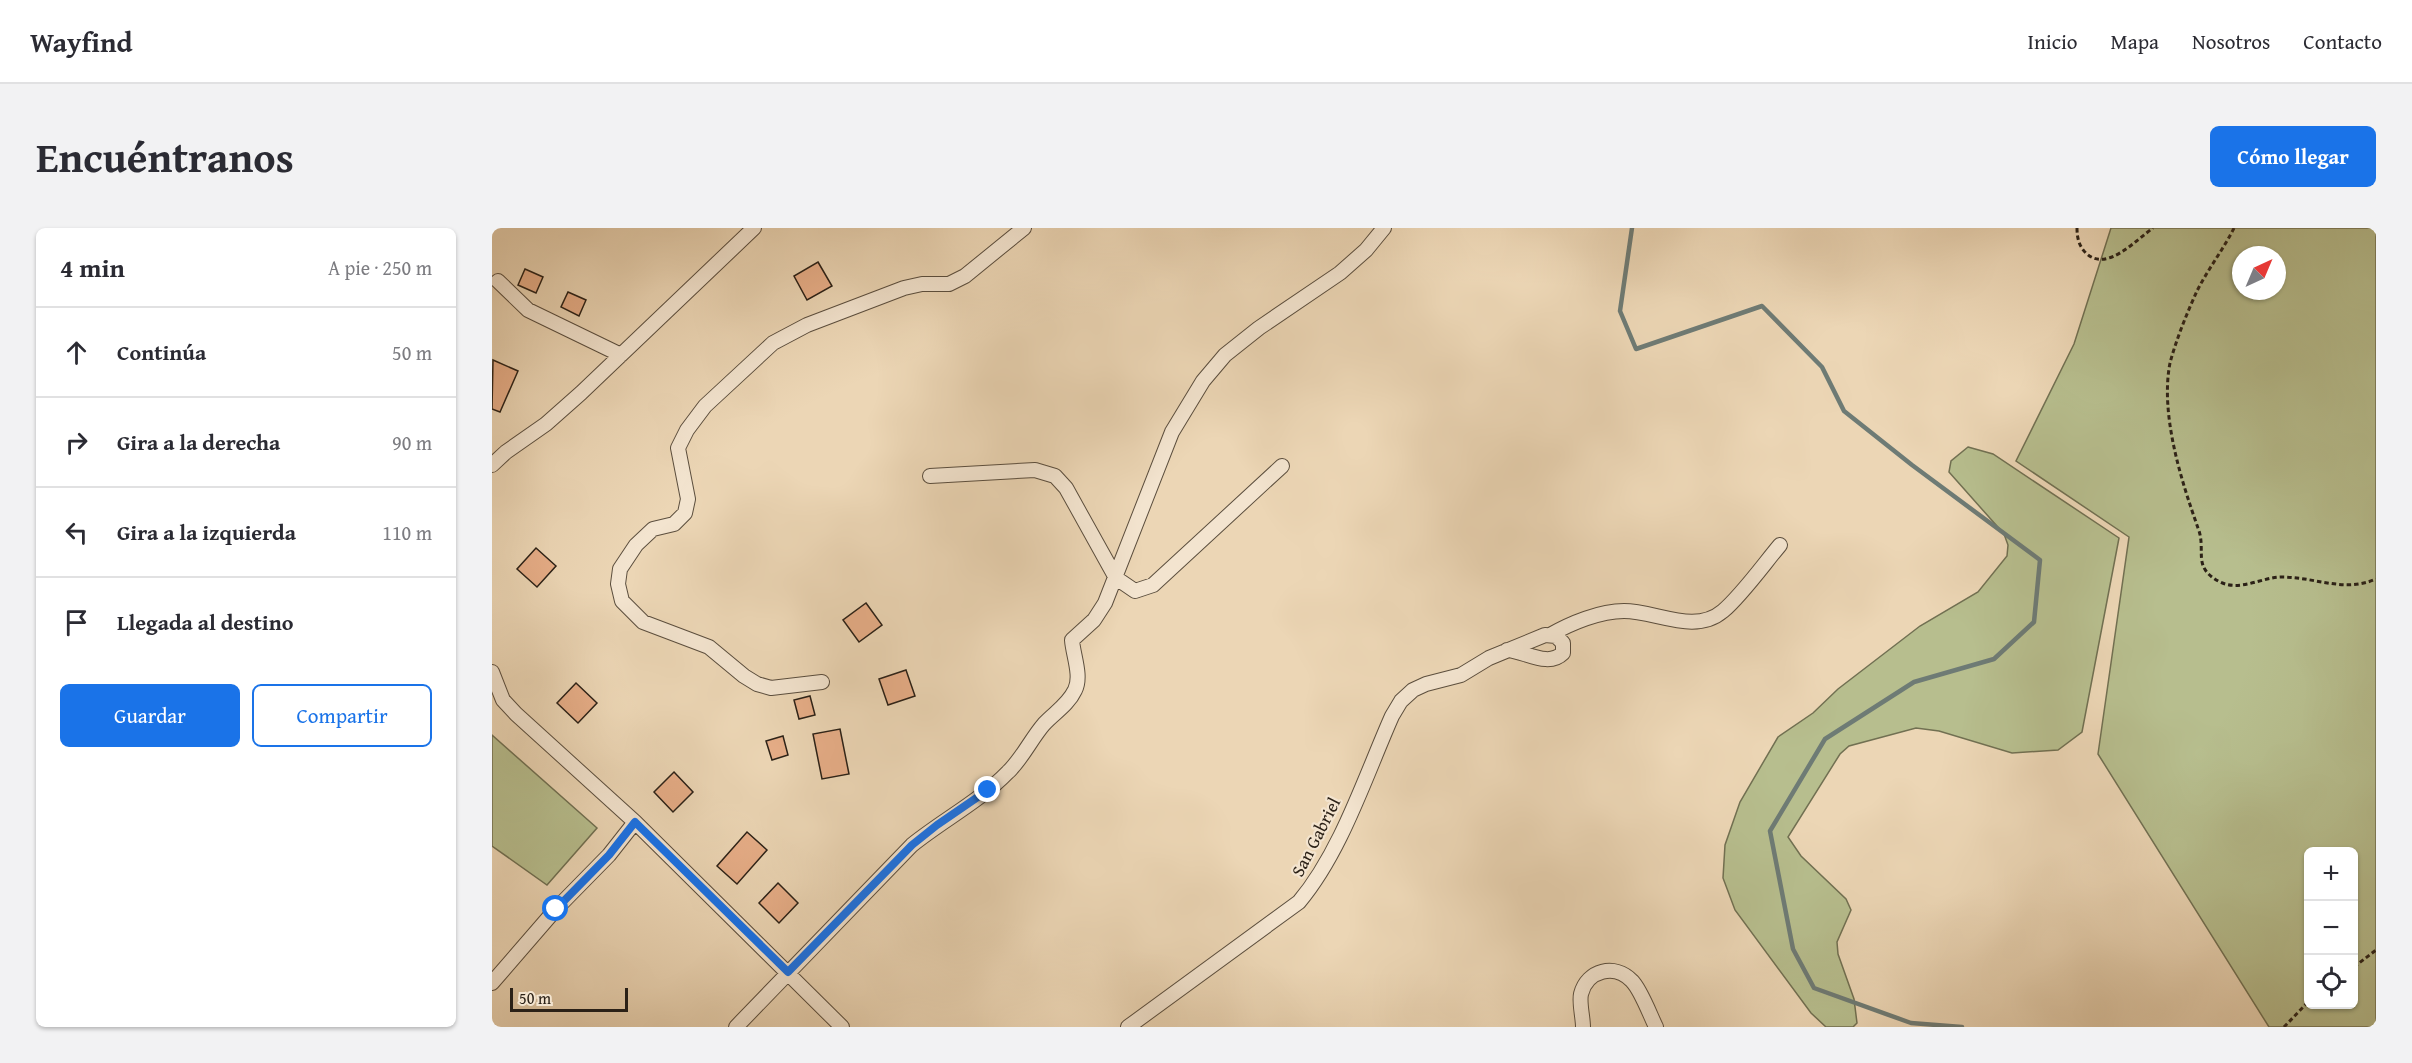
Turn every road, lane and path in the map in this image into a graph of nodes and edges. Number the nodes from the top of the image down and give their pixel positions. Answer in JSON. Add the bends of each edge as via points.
{"nodes":[{"id":1,"x":754,"y":228,"type":"edge"},
{"id":2,"x":1024,"y":228,"type":"edge"},
{"id":3,"x":1384,"y":228,"type":"edge"},
{"id":4,"x":2078,"y":228,"type":"edge"},
{"id":5,"x":2153,"y":228,"type":"edge"},
{"id":6,"x":2234,"y":228,"type":"edge"},
{"id":7,"x":498,"y":282,"type":"dead end"},
{"id":8,"x":621,"y":355,"type":"junction"},
{"id":9,"x":492,"y":447,"type":"edge"},
{"id":10,"x":506,"y":452,"type":"junction"},
{"id":11,"x":492,"y":465,"type":"edge"},
{"id":12,"x":1282,"y":466,"type":"dead end"},
{"id":13,"x":930,"y":476,"type":"dead end"},
{"id":14,"x":1780,"y":545,"type":"dead end"},
{"id":15,"x":1116,"y":578,"type":"junction"},
{"id":16,"x":2376,"y":579,"type":"edge"},
{"id":17,"x":1551,"y":635,"type":"junction"},
{"id":18,"x":1507,"y":650,"type":"junction"},
{"id":19,"x":492,"y":672,"type":"edge"},
{"id":20,"x":822,"y":682,"type":"dead end"},
{"id":21,"x":635,"y":822,"type":"junction"},
{"id":22,"x":2376,"y":950,"type":"edge"},
{"id":23,"x":2358,"y":964,"type":"edge"},
{"id":24,"x":788,"y":972,"type":"junction"},
{"id":25,"x":492,"y":983,"type":"edge"},
{"id":26,"x":2304,"y":1006,"type":"edge"},
{"id":27,"x":736,"y":1027,"type":"edge"},
{"id":28,"x":842,"y":1027,"type":"edge"},
{"id":29,"x":1128,"y":1027,"type":"edge"},
{"id":30,"x":1583,"y":1027,"type":"edge"},
{"id":31,"x":1656,"y":1027,"type":"edge"},
{"id":32,"x":2284,"y":1027,"type":"edge"}],
"edges":[{"from":1,"to":8,"type":"street"},
{"from":2,"to":20,"type":"street","via":[[965,276],[949,284],[904,288],[807,325],[773,343],[705,406],[687,430],[678,448],[688,499],[685,513],[674,524],[653,529],[620,569],[622,601],[643,622],[709,647],[757,684],[771,687]]},
{"from":3,"to":15,"type":"street","via":[[1340,273],[1259,328],[1225,355],[1203,381],[1172,432]]},
{"from":4,"to":5,"type":"path","via":[[2077,238],[2083,251],[2093,260],[2113,258]]},
{"from":6,"to":16,"type":"path","via":[[2198,290],[2170,364],[2168,414],[2185,491],[2202,537],[2200,563],[2222,583],[2235,586],[2279,577],[2346,587]]},
{"from":7,"to":8,"type":"street","via":[[528,310]]},
{"from":8,"to":10,"type":"street","via":[[546,424]]},
{"from":9,"to":10,"type":"street"},
{"from":10,"to":11,"type":"street"},
{"from":12,"to":15,"type":"street","via":[[1153,585],[1135,591]]},
{"from":13,"to":15,"type":"street","via":[[1035,470],[1055,476],[1066,488]]},
{"from":14,"to":17,"type":"street","name":"San Gabriel","via":[[1722,612],[1705,620],[1687,622],[1624,611],[1569,624]]},
{"from":15,"to":24,"type":"street","via":[[1094,620],[1072,640],[1076,689],[1065,705],[1034,736],[1010,771],[912,845]]},
{"from":17,"to":18,"type":"street","name":"San Gabriel"},
{"from":17,"to":18,"type":"street","via":[[1563,643],[1563,653],[1558,658],[1546,660]]},
{"from":18,"to":29,"type":"street","name":"San Gabriel","via":[[1461,675],[1413,690],[1401,701],[1316,882],[1299,902]]},
{"from":19,"to":21,"type":"street","via":[[503,700],[516,714]]},
{"from":21,"to":24,"type":"street"},
{"from":21,"to":25,"type":"street"},
{"from":22,"to":23,"type":"path"},
{"from":24,"to":27,"type":"street"},
{"from":24,"to":28,"type":"street"},
{"from":26,"to":32,"type":"path"},
{"from":30,"to":31,"type":"street","via":[[1580,996],[1588,978],[1600,971],[1617,971],[1633,981]]}]}
